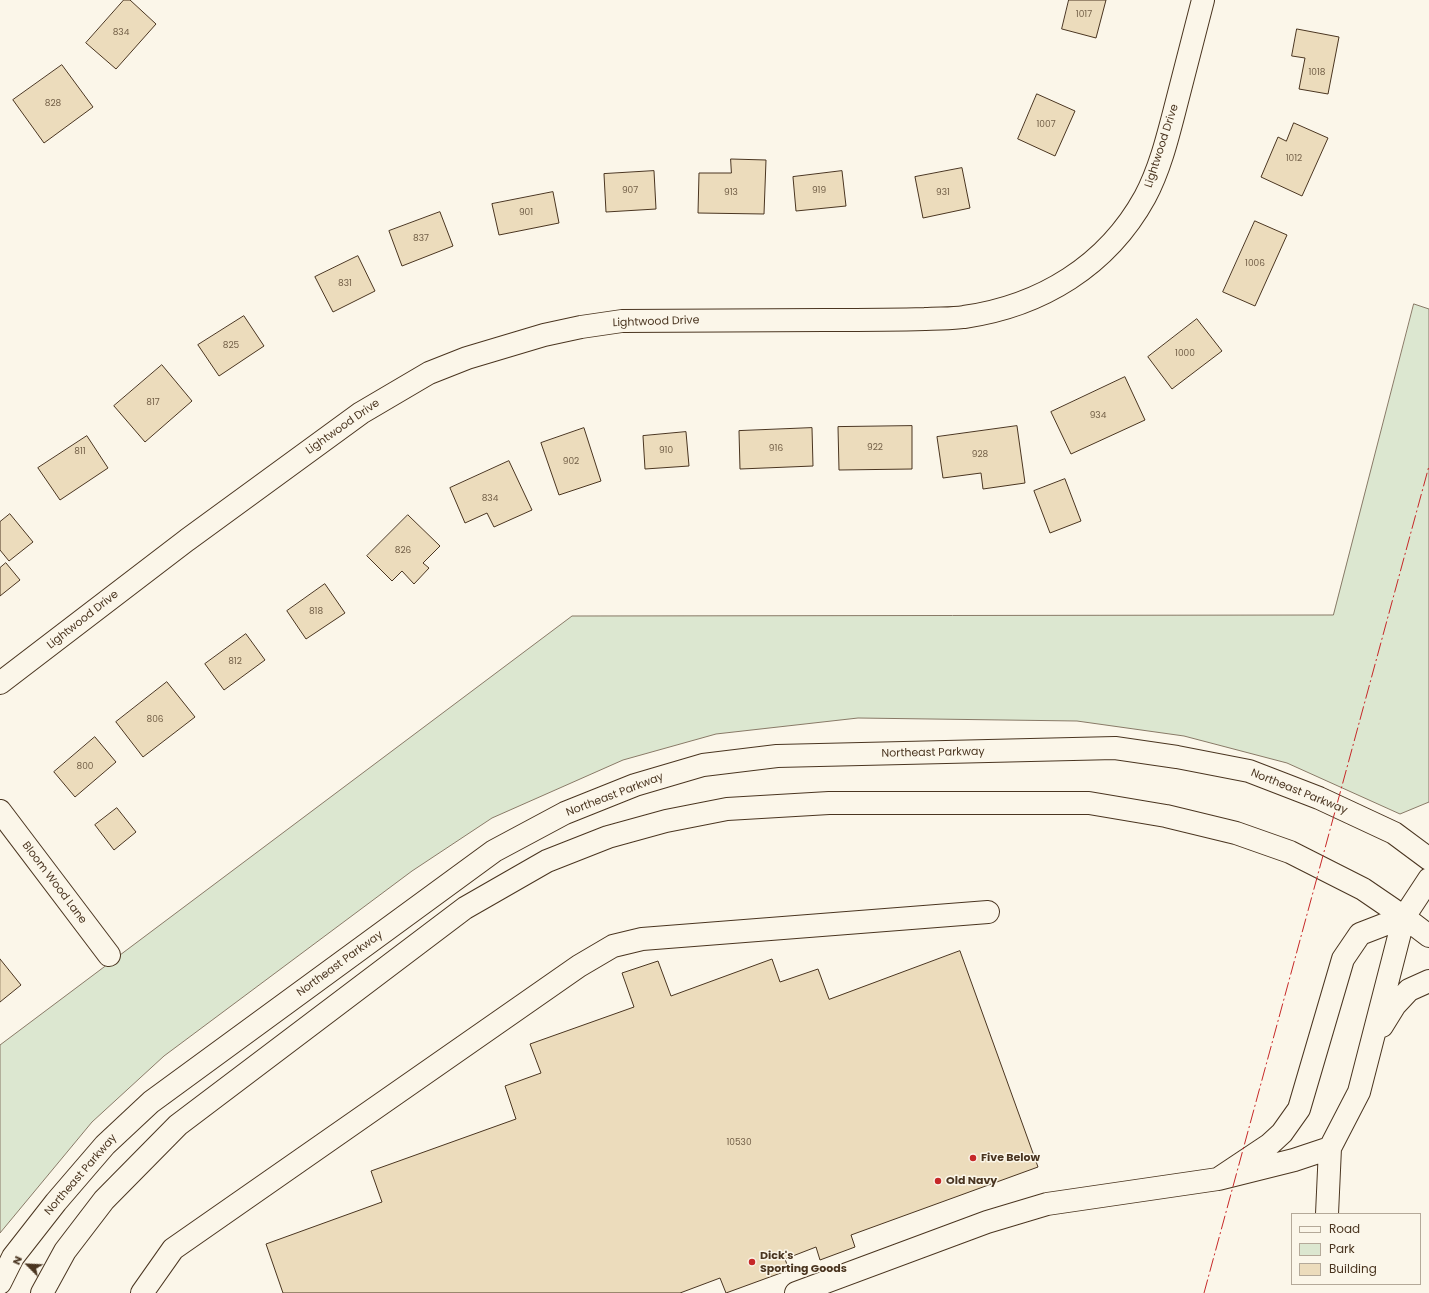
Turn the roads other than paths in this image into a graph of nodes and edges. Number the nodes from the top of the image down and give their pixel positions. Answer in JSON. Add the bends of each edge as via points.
{"nodes":[{"id":1,"x":1204,"y":0,"type":"edge"},
{"id":2,"x":0,"y":683,"type":"edge"},
{"id":3,"x":0,"y":811,"type":"edge"},
{"id":4,"x":1429,"y":859,"type":"edge"},
{"id":5,"x":1429,"y":879,"type":"edge"},
{"id":6,"x":988,"y":912,"type":"dead end"},
{"id":7,"x":1404,"y":917,"type":"junction"},
{"id":8,"x":1429,"y":936,"type":"edge"},
{"id":9,"x":109,"y":955,"type":"dead end"},
{"id":10,"x":1429,"y":980,"type":"edge"},
{"id":11,"x":1372,"y":1043,"type":"junction"},
{"id":12,"x":1330,"y":1148,"type":"junction"},
{"id":13,"x":1218,"y":1179,"type":"junction"},
{"id":14,"x":1327,"y":1213,"type":"edge"},
{"id":15,"x":0,"y":1284,"type":"edge"},
{"id":16,"x":42,"y":1293,"type":"edge"},
{"id":17,"x":142,"y":1293,"type":"edge"},
{"id":18,"x":796,"y":1293,"type":"edge"}],
"edges":[{"from":1,"to":2,"type":"street","name":"Lightwood Drive","via":[[1167,139],[1146,196],[1130,223],[1111,245],[1088,266],[1063,283],[1035,298],[998,311],[963,318],[622,321],[544,335],[467,358],[429,373],[361,413],[187,540]]},
{"from":3,"to":9,"type":"street","name":"Bloom Wood Lane"},
{"from":4,"to":15,"type":"street","name":"Northeast Parkway","via":[[1394,833],[1319,798],[1249,771],[1115,748],[777,756],[703,765],[635,785],[566,813],[494,851],[151,1102],[105,1145],[56,1202],[13,1257]]},
{"from":5,"to":7,"type":"street"},
{"from":6,"to":17,"type":"street","via":[[642,939],[613,946],[579,966],[173,1249]]},
{"from":7,"to":8,"type":"street"},
{"from":7,"to":11,"type":"street"},
{"from":7,"to":13,"type":"street","via":[[1360,934],[1343,959],[1299,1109],[1282,1133],[1269,1145]]},
{"from":7,"to":16,"type":"street","via":[[1363,889],[1296,856],[1236,833],[1166,816],[1089,803],[829,803],[727,808],[608,837],[547,861],[465,908],[178,1125],[104,1200],[65,1252]]},
{"from":10,"to":11,"type":"street","via":[[1410,990],[1395,1005]]},
{"from":11,"to":12,"type":"street","via":[[1359,1092]]},
{"from":12,"to":13,"type":"street"},
{"from":12,"to":14,"type":"street"},
{"from":13,"to":18,"type":"street","via":[[1047,1204],[987,1222]]}]}
